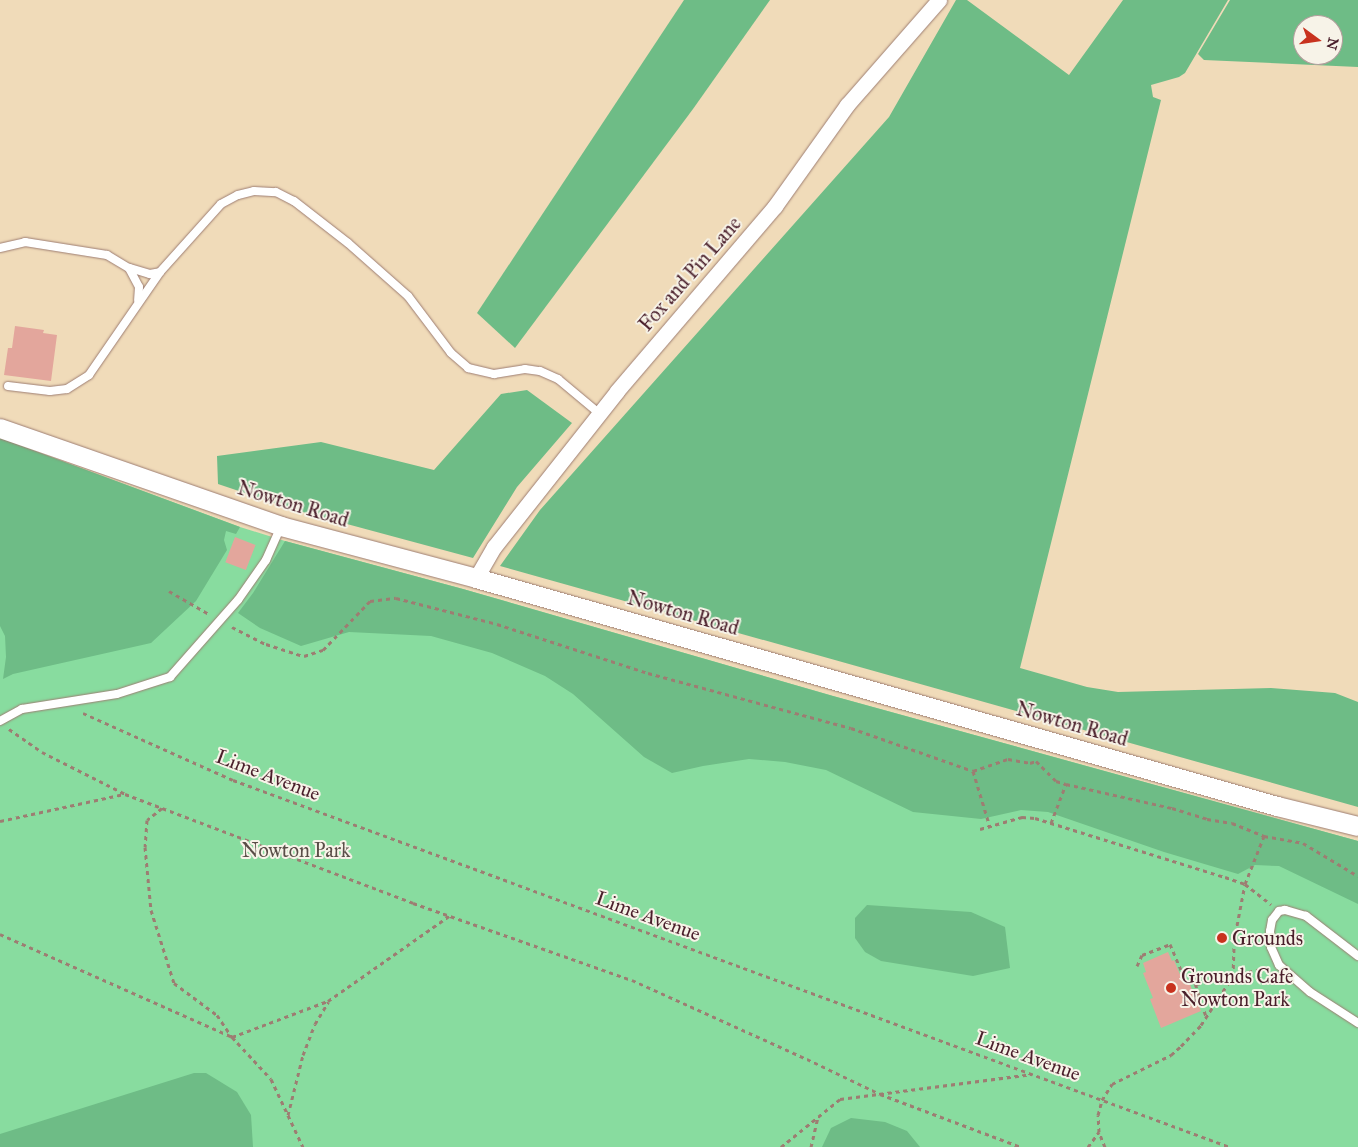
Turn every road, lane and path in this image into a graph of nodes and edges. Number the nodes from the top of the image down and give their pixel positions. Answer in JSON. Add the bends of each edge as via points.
{"nodes":[{"id":1,"x":939,"y":0,"type":"edge"},
{"id":2,"x":0,"y":248,"type":"edge"},
{"id":3,"x":130,"y":268,"type":"junction"},
{"id":4,"x":160,"y":272,"type":"junction"},
{"id":5,"x":138,"y":300,"type":"junction"},
{"id":6,"x":8,"y":386,"type":"dead end"},
{"id":7,"x":600,"y":414,"type":"junction"},
{"id":8,"x":0,"y":428,"type":"edge"},
{"id":9,"x":281,"y":526,"type":"junction"},
{"id":10,"x":476,"y":578,"type":"junction"},
{"id":11,"x":168,"y":591,"type":"dead end"},
{"id":12,"x":219,"y":620,"type":"junction"},
{"id":13,"x":60,"y":702,"type":"junction"},
{"id":14,"x":0,"y":721,"type":"edge"},
{"id":15,"x":7,"y":728,"type":"dead end"},
{"id":16,"x":973,"y":771,"type":"junction"},
{"id":17,"x":1066,"y":784,"type":"junction"},
{"id":18,"x":125,"y":794,"type":"junction"},
{"id":19,"x":162,"y":808,"type":"junction"},
{"id":20,"x":0,"y":822,"type":"edge"},
{"id":21,"x":1051,"y":823,"type":"junction"},
{"id":22,"x":1358,"y":826,"type":"edge"},
{"id":23,"x":990,"y":827,"type":"junction"},
{"id":24,"x":980,"y":829,"type":"dead end"},
{"id":25,"x":1264,"y":836,"type":"junction"},
{"id":26,"x":1358,"y":876,"type":"edge"},
{"id":27,"x":1245,"y":884,"type":"junction"},
{"id":28,"x":1279,"y":911,"type":"junction"},
{"id":29,"x":450,"y":916,"type":"junction"},
{"id":30,"x":0,"y":934,"type":"edge"},
{"id":31,"x":1358,"y":956,"type":"edge"},
{"id":32,"x":1279,"y":965,"type":"junction"},
{"id":33,"x":1137,"y":966,"type":"dead end"},
{"id":34,"x":1233,"y":976,"type":"junction"},
{"id":35,"x":1196,"y":984,"type":"junction"},
{"id":36,"x":328,"y":1001,"type":"junction"},
{"id":37,"x":1206,"y":1016,"type":"junction"},
{"id":38,"x":1358,"y":1023,"type":"edge"},
{"id":39,"x":232,"y":1037,"type":"junction"},
{"id":40,"x":1032,"y":1074,"type":"junction"},
{"id":41,"x":880,"y":1094,"type":"junction"},
{"id":42,"x":1102,"y":1100,"type":"junction"},
{"id":43,"x":288,"y":1115,"type":"junction"},
{"id":44,"x":818,"y":1117,"type":"junction"},
{"id":45,"x":1099,"y":1132,"type":"junction"},
{"id":46,"x":303,"y":1147,"type":"edge"},
{"id":47,"x":781,"y":1147,"type":"edge"},
{"id":48,"x":811,"y":1147,"type":"edge"},
{"id":49,"x":1021,"y":1147,"type":"edge"},
{"id":50,"x":1088,"y":1147,"type":"edge"},
{"id":51,"x":1105,"y":1147,"type":"edge"},
{"id":52,"x":1230,"y":1147,"type":"edge"}],
"edges":[{"from":1,"to":7,"type":"street","name":"Fox and Pin Lane","via":[[847,105],[775,206]]},
{"from":2,"to":3,"type":"lane","via":[[26,242],[85,250],[108,255]]},
{"from":3,"to":4,"type":"lane","via":[[150,274]]},
{"from":3,"to":5,"type":"lane","via":[[139,287]]},
{"from":4,"to":5,"type":"lane"},
{"from":4,"to":7,"type":"lane","via":[[221,204],[254,191],[276,192],[294,201],[408,296],[451,353],[468,368],[494,374],[525,369],[540,371],[558,379]]},
{"from":5,"to":6,"type":"lane","via":[[89,375],[67,389],[50,391]]},
{"from":7,"to":10,"type":"street","name":"Fox and Pin Lane","via":[[494,547]]},
{"from":8,"to":9,"type":"street","name":"Nowton Road"},
{"from":9,"to":10,"type":"street","name":"Nowton Road"},
{"from":9,"to":12,"type":"lane","via":[[266,560],[238,600]]},
{"from":10,"to":22,"type":"street","name":"Nowton Road"},
{"from":11,"to":12,"type":"path"},
{"from":12,"to":13,"type":"lane","via":[[170,676],[117,694]]},
{"from":12,"to":16,"type":"path","via":[[266,644],[304,656],[323,650],[370,601],[396,598],[497,624],[648,672],[851,728]]},
{"from":13,"to":14,"type":"lane","via":[[22,709]]},
{"from":13,"to":40,"type":"path","name":"Lime Avenue","via":[[233,780]]},
{"from":15,"to":18,"type":"path","via":[[42,752]]},
{"from":16,"to":17,"type":"path","via":[[1008,759],[1036,761],[1056,780]]},
{"from":16,"to":23,"type":"path"},
{"from":17,"to":21,"type":"path"},
{"from":17,"to":25,"type":"path","via":[[1172,808]]},
{"from":18,"to":19,"type":"path"},
{"from":18,"to":20,"type":"path"},
{"from":19,"to":29,"type":"path"},
{"from":19,"to":39,"type":"path","via":[[147,820],[145,847],[151,910],[174,983],[217,1015]]},
{"from":21,"to":23,"type":"path","via":[[1022,817]]},
{"from":21,"to":27,"type":"path"},
{"from":23,"to":24,"type":"path"},
{"from":25,"to":26,"type":"path","via":[[1303,843]]},
{"from":25,"to":27,"type":"path"},
{"from":27,"to":28,"type":"path"},
{"from":27,"to":34,"type":"path","via":[[1234,941]]},
{"from":28,"to":31,"type":"lane","via":[[1306,916]]},
{"from":28,"to":32,"type":"lane","via":[[1272,920],[1270,931],[1271,947]]},
{"from":29,"to":36,"type":"path"},
{"from":29,"to":41,"type":"path","via":[[632,980]]},
{"from":30,"to":39,"type":"path"},
{"from":32,"to":34,"type":"path"},
{"from":32,"to":38,"type":"lane","via":[[1310,992]]},
{"from":33,"to":35,"type":"path","via":[[1142,955],[1170,944],[1184,979],[1193,976]]},
{"from":34,"to":35,"type":"path"},
{"from":34,"to":37,"type":"path"},
{"from":35,"to":37,"type":"path","via":[[1197,997]]},
{"from":36,"to":39,"type":"path"},
{"from":36,"to":43,"type":"path","via":[[303,1055]]},
{"from":37,"to":42,"type":"path","via":[[1171,1055],[1112,1084]]},
{"from":39,"to":43,"type":"path","via":[[271,1079]]},
{"from":40,"to":41,"type":"path"},
{"from":40,"to":42,"type":"path","name":"Lime Avenue"},
{"from":41,"to":44,"type":"path","via":[[840,1099]]},
{"from":41,"to":49,"type":"path"},
{"from":42,"to":45,"type":"path","via":[[1098,1115]]},
{"from":42,"to":52,"type":"path","name":"Lime Avenue"},
{"from":43,"to":46,"type":"path"},
{"from":44,"to":47,"type":"path"},
{"from":44,"to":48,"type":"path"},
{"from":45,"to":50,"type":"path"},
{"from":45,"to":51,"type":"path"}]}
